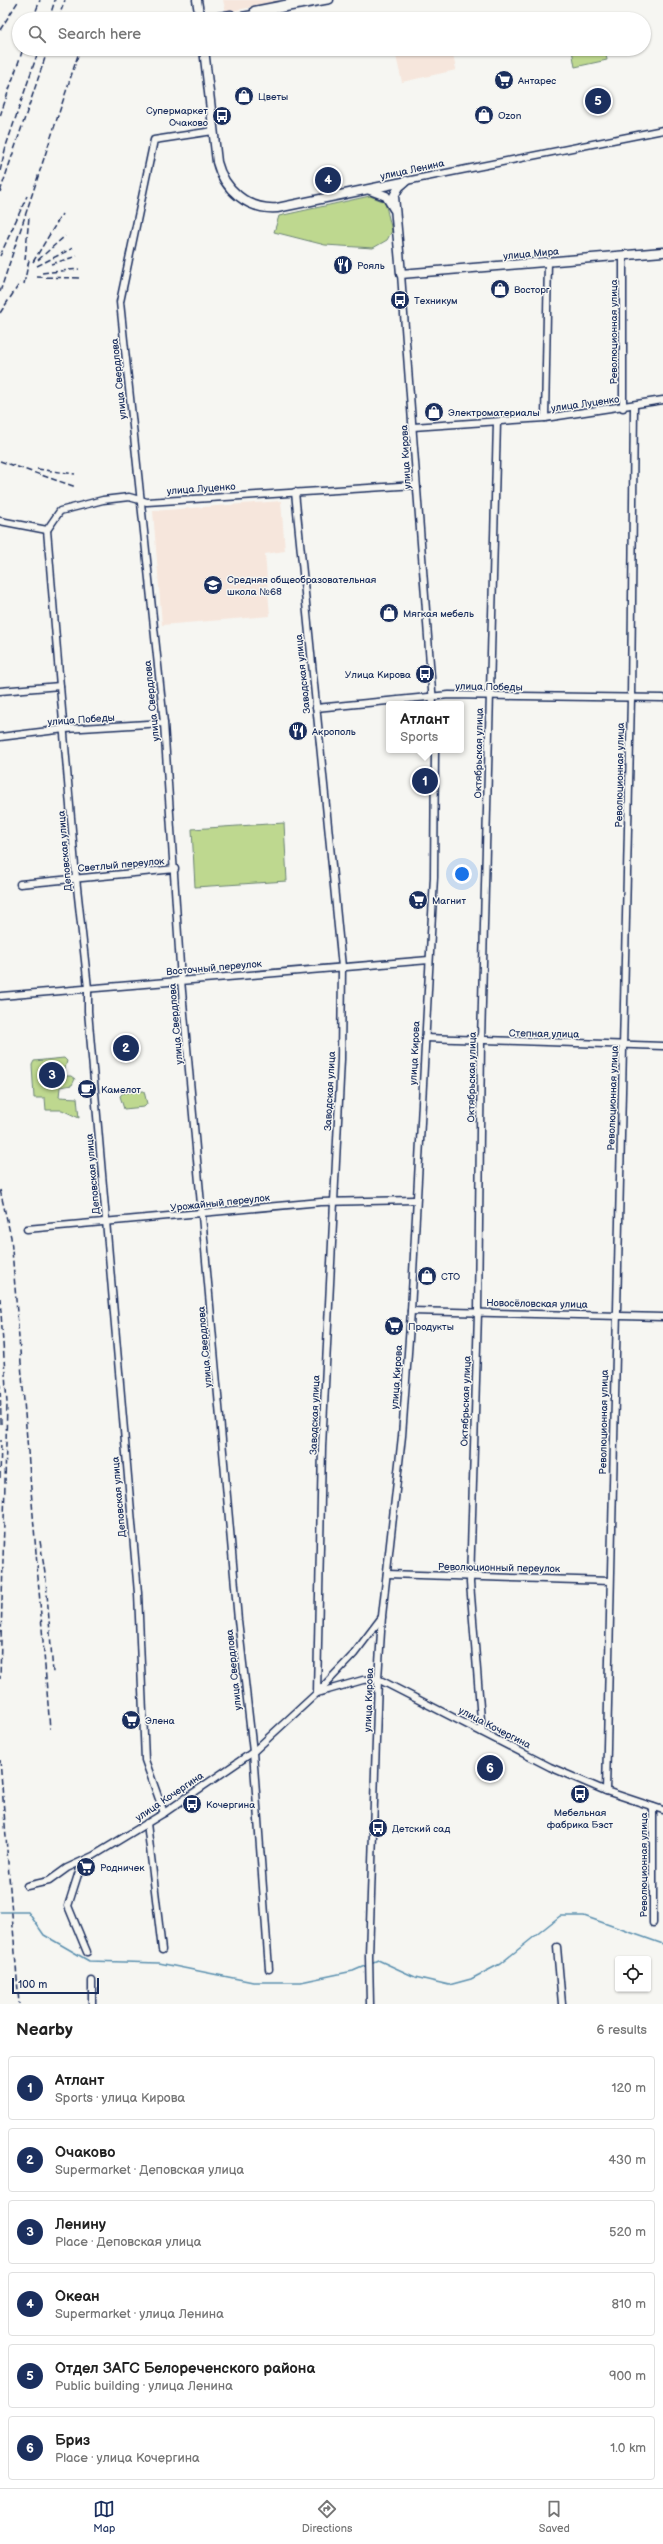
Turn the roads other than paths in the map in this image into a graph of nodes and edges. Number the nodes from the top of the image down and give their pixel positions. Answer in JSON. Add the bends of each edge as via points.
{"nodes":[{"id":1,"x":198,"y":0,"type":"edge"},
{"id":2,"x":305,"y":0,"type":"edge"},
{"id":3,"x":330,"y":0,"type":"edge"},
{"id":4,"x":199,"y":12,"type":"edge"},
{"id":5,"x":241,"y":12,"type":"edge"},
{"id":6,"x":264,"y":12,"type":"edge"},
{"id":7,"x":205,"y":56,"type":"edge"},
{"id":8,"x":663,"y":130,"type":"edge"},
{"id":9,"x":213,"y":131,"type":"junction"},
{"id":10,"x":406,"y":181,"type":"junction"},
{"id":11,"x":365,"y":189,"type":"junction"},
{"id":12,"x":394,"y":209,"type":"junction"},
{"id":13,"x":663,"y":252,"type":"edge"},
{"id":14,"x":623,"y":255,"type":"junction"},
{"id":15,"x":548,"y":261,"type":"junction"},
{"id":16,"x":401,"y":274,"type":"junction"},
{"id":17,"x":663,"y":400,"type":"edge"},
{"id":18,"x":634,"y":406,"type":"junction"},
{"id":19,"x":623,"y":408,"type":"junction"},
{"id":20,"x":545,"y":418,"type":"junction"},
{"id":21,"x":497,"y":422,"type":"junction"},
{"id":22,"x":413,"y":428,"type":"junction"},
{"id":23,"x":416,"y":485,"type":"junction"},
{"id":24,"x":295,"y":492,"type":"junction"},
{"id":25,"x":140,"y":500,"type":"junction"},
{"id":26,"x":0,"y":521,"type":"edge"},
{"id":27,"x":47,"y":530,"type":"junction"},
{"id":28,"x":60,"y":686,"type":"junction"},
{"id":29,"x":0,"y":691,"type":"edge"},
{"id":30,"x":432,"y":696,"type":"junction"},
{"id":31,"x":490,"y":696,"type":"junction"},
{"id":32,"x":631,"y":698,"type":"junction"},
{"id":33,"x":663,"y":698,"type":"edge"},
{"id":34,"x":433,"y":701,"type":"edge"},
{"id":35,"x":316,"y":708,"type":"junction"},
{"id":36,"x":164,"y":723,"type":"junction"},
{"id":37,"x":65,"y":729,"type":"junction"},
{"id":38,"x":0,"y":736,"type":"edge"},
{"id":39,"x":435,"y":753,"type":"edge"},
{"id":40,"x":175,"y":869,"type":"junction"},
{"id":41,"x":76,"y":878,"type":"junction"},
{"id":42,"x":20,"y":884,"type":"dead end"},
{"id":43,"x":429,"y":960,"type":"junction"},
{"id":44,"x":342,"y":967,"type":"junction"},
{"id":45,"x":181,"y":980,"type":"junction"},
{"id":46,"x":88,"y":988,"type":"junction"},
{"id":47,"x":1,"y":996,"type":"dead end"},
{"id":48,"x":425,"y":1038,"type":"junction"},
{"id":49,"x":481,"y":1041,"type":"junction"},
{"id":50,"x":623,"y":1044,"type":"junction"},
{"id":51,"x":663,"y":1046,"type":"edge"},
{"id":52,"x":415,"y":1200,"type":"junction"},
{"id":53,"x":334,"y":1202,"type":"junction"},
{"id":54,"x":202,"y":1214,"type":"junction"},
{"id":55,"x":107,"y":1223,"type":"junction"},
{"id":56,"x":27,"y":1229,"type":"dead end"},
{"id":57,"x":411,"y":1311,"type":"junction"},
{"id":58,"x":478,"y":1312,"type":"junction"},
{"id":59,"x":616,"y":1315,"type":"junction"},
{"id":60,"x":663,"y":1316,"type":"edge"},
{"id":61,"x":387,"y":1574,"type":"junction"},
{"id":62,"x":471,"y":1577,"type":"junction"},
{"id":63,"x":610,"y":1581,"type":"junction"},
{"id":64,"x":382,"y":1616,"type":"junction"},
{"id":65,"x":378,"y":1680,"type":"junction"},
{"id":66,"x":317,"y":1693,"type":"junction"},
{"id":67,"x":482,"y":1732,"type":"junction"},
{"id":68,"x":253,"y":1752,"type":"junction"},
{"id":69,"x":606,"y":1791,"type":"junction"},
{"id":70,"x":653,"y":1808,"type":"junction"},
{"id":71,"x":663,"y":1810,"type":"edge"},
{"id":72,"x":164,"y":1813,"type":"junction"},
{"id":73,"x":148,"y":1823,"type":"junction"},
{"id":74,"x":82,"y":1862,"type":"junction"},
{"id":75,"x":27,"y":1886,"type":"dead end"},
{"id":76,"x":654,"y":1923,"type":"dead end"},
{"id":77,"x":557,"y":1947,"type":"dead end"},
{"id":78,"x":162,"y":1950,"type":"dead end"},
{"id":79,"x":87,"y":1952,"type":"dead end"},
{"id":80,"x":269,"y":1968,"type":"dead end"},
{"id":81,"x":92,"y":1981,"type":"dead end"},
{"id":82,"x":92,"y":2004,"type":"edge"},
{"id":83,"x":370,"y":2004,"type":"edge"},
{"id":84,"x":562,"y":2004,"type":"edge"}],
"edges":[{"from":1,"to":4,"type":"main road"},
{"from":2,"to":5,"type":"street"},
{"from":3,"to":6,"type":"street"},
{"from":7,"to":9,"type":"main road","name":"улица Ленина"},
{"from":8,"to":10,"type":"street","name":"улица Ленина"},
{"from":9,"to":11,"type":"main road","name":"улица Ленина","via":[[217,162],[223,180],[231,190],[265,209]]},
{"from":9,"to":25,"type":"street","name":"улица Свердлова","via":[[154,140],[120,302]]},
{"from":10,"to":11,"type":"main road","name":"улица Ленина"},
{"from":10,"to":12,"type":"main road","name":"улица Кирова","via":[[394,196]]},
{"from":11,"to":12,"type":"main road","via":[[386,196]]},
{"from":12,"to":16,"type":"main road","name":"улица Кирова"},
{"from":13,"to":14,"type":"main road","name":"улица Мира"},
{"from":14,"to":15,"type":"main road","name":"улица Мира"},
{"from":14,"to":19,"type":"street","name":"Революционная улица"},
{"from":15,"to":16,"type":"main road","name":"улица Мира"},
{"from":15,"to":20,"type":"street"},
{"from":16,"to":22,"type":"street","name":"улица Кирова"},
{"from":17,"to":18,"type":"street","name":"улица Луценко"},
{"from":18,"to":19,"type":"street","name":"улица Луценко"},
{"from":18,"to":32,"type":"street","name":"Революционная улица"},
{"from":19,"to":20,"type":"street","name":"улица Луценко"},
{"from":20,"to":21,"type":"street","name":"улица Луценко"},
{"from":21,"to":22,"type":"street","name":"улица Луценко"},
{"from":21,"to":31,"type":"street","name":"Октябрьская улица"},
{"from":22,"to":23,"type":"street","name":"улица Кирова"},
{"from":23,"to":24,"type":"street","name":"улица Луценко"},
{"from":23,"to":30,"type":"street","name":"улица Кирова"},
{"from":24,"to":25,"type":"street","name":"улица Луценко","via":[[147,502]]},
{"from":24,"to":35,"type":"street","name":"Заводская улица"},
{"from":25,"to":27,"type":"street","name":"улица Луценко","via":[[130,497],[103,500],[60,511]]},
{"from":25,"to":36,"type":"street","name":"улица Свердлова"},
{"from":26,"to":27,"type":"street"},
{"from":27,"to":28,"type":"street","name":"Деповская улица"},
{"from":28,"to":29,"type":"street"},
{"from":28,"to":37,"type":"street","name":"Деповская улица"},
{"from":30,"to":31,"type":"street","name":"улица Победы"},
{"from":30,"to":34,"type":"street","name":"улица Кирова"},
{"from":30,"to":35,"type":"street","name":"улица Победы"},
{"from":31,"to":32,"type":"street","name":"улица Победы"},
{"from":31,"to":49,"type":"street","name":"Октябрьская улица"},
{"from":32,"to":33,"type":"street","name":"улица Победы"},
{"from":32,"to":50,"type":"street","name":"Революционная улица"},
{"from":35,"to":44,"type":"street","name":"Заводская улица"},
{"from":36,"to":37,"type":"street","name":"улица Победы"},
{"from":36,"to":40,"type":"street","name":"улица Свердлова"},
{"from":37,"to":38,"type":"street","name":"улица Победы"},
{"from":37,"to":41,"type":"street","name":"Деповская улица"},
{"from":39,"to":43,"type":"street","name":"улица Кирова","via":[[434,877]]},
{"from":40,"to":41,"type":"street","name":"Светлый переулок"},
{"from":40,"to":45,"type":"street","name":"улица Свердлова"},
{"from":41,"to":42,"type":"street","name":"Светлый переулок"},
{"from":41,"to":46,"type":"street","name":"Деповская улица"},
{"from":43,"to":44,"type":"street","name":"Восточный переулок"},
{"from":43,"to":48,"type":"street","name":"улица Кирова"},
{"from":44,"to":45,"type":"street","name":"Восточный переулок"},
{"from":44,"to":53,"type":"street","name":"Заводская улица","via":[[341,1058]]},
{"from":45,"to":46,"type":"street","name":"Восточный переулок"},
{"from":45,"to":54,"type":"street","name":"улица Свердлова"},
{"from":46,"to":47,"type":"street","name":"Восточный переулок"},
{"from":46,"to":55,"type":"street","name":"Деповская улица","via":[[91,1052]]},
{"from":48,"to":49,"type":"street","name":"Степная улица"},
{"from":48,"to":52,"type":"street","name":"улица Кирова"},
{"from":49,"to":50,"type":"street","name":"Степная улица"},
{"from":49,"to":58,"type":"street","name":"Октябрьская улица"},
{"from":50,"to":51,"type":"street","name":"Степная улица"},
{"from":50,"to":59,"type":"street","name":"Революционная улица"},
{"from":52,"to":53,"type":"street","name":"Урожайный переулок"},
{"from":52,"to":57,"type":"street","name":"улица Кирова"},
{"from":53,"to":54,"type":"street","name":"Урожайный переулок"},
{"from":53,"to":66,"type":"street","name":"Заводская улица","via":[[322,1447]]},
{"from":54,"to":55,"type":"street","name":"Урожайный переулок"},
{"from":54,"to":68,"type":"street","name":"улица Свердлова","via":[[238,1620]]},
{"from":55,"to":56,"type":"street","name":"Урожайный переулок"},
{"from":55,"to":72,"type":"street","name":"Деповская улица","via":[[112,1316],[138,1593],[145,1760]]},
{"from":57,"to":58,"type":"street","name":"Новосёловская улица"},
{"from":57,"to":61,"type":"street","name":"улица Кирова","via":[[402,1436]]},
{"from":58,"to":59,"type":"street","name":"Новосёловская улица"},
{"from":58,"to":62,"type":"street","name":"Октябрьская улица"},
{"from":59,"to":60,"type":"street","name":"Новосёловская улица"},
{"from":59,"to":63,"type":"street","name":"Революционная улица"},
{"from":61,"to":62,"type":"street","name":"Революционный переулок"},
{"from":61,"to":64,"type":"street","name":"улица Кирова"},
{"from":62,"to":63,"type":"street","name":"Революционный переулок"},
{"from":62,"to":67,"type":"street","name":"Октябрьская улица"},
{"from":63,"to":69,"type":"street","name":"Революционная улица"},
{"from":64,"to":65,"type":"street","name":"улица Кирова"},
{"from":64,"to":66,"type":"street","name":"улица Кочергина","via":[[364,1642]]},
{"from":65,"to":66,"type":"street","name":"улица Кочергина","via":[[363,1680]]},
{"from":65,"to":67,"type":"street","name":"улица Кочергина"},
{"from":65,"to":83,"type":"street","name":"улица Кирова","via":[[369,1956]]},
{"from":66,"to":68,"type":"street","name":"улица Кочергина"},
{"from":67,"to":69,"type":"street","name":"улица Кочергина","via":[[550,1767]]},
{"from":68,"to":72,"type":"street","name":"улица Кочергина"},
{"from":68,"to":80,"type":"street","name":"улица Свердлова"},
{"from":69,"to":70,"type":"street","name":"улица Кочергина"},
{"from":70,"to":71,"type":"street","name":"улица Кочергина"},
{"from":70,"to":76,"type":"street","name":"Революционная улица"},
{"from":72,"to":73,"type":"street","name":"улица Кочергина"},
{"from":73,"to":74,"type":"street","name":"улица Кочергина"},
{"from":73,"to":78,"type":"street"},
{"from":74,"to":75,"type":"street","name":"улица Кочергина","via":[[67,1868],[49,1881]]},
{"from":74,"to":79,"type":"street","via":[[68,1906]]},
{"from":77,"to":84,"type":"street"},
{"from":81,"to":82,"type":"street"}]}
